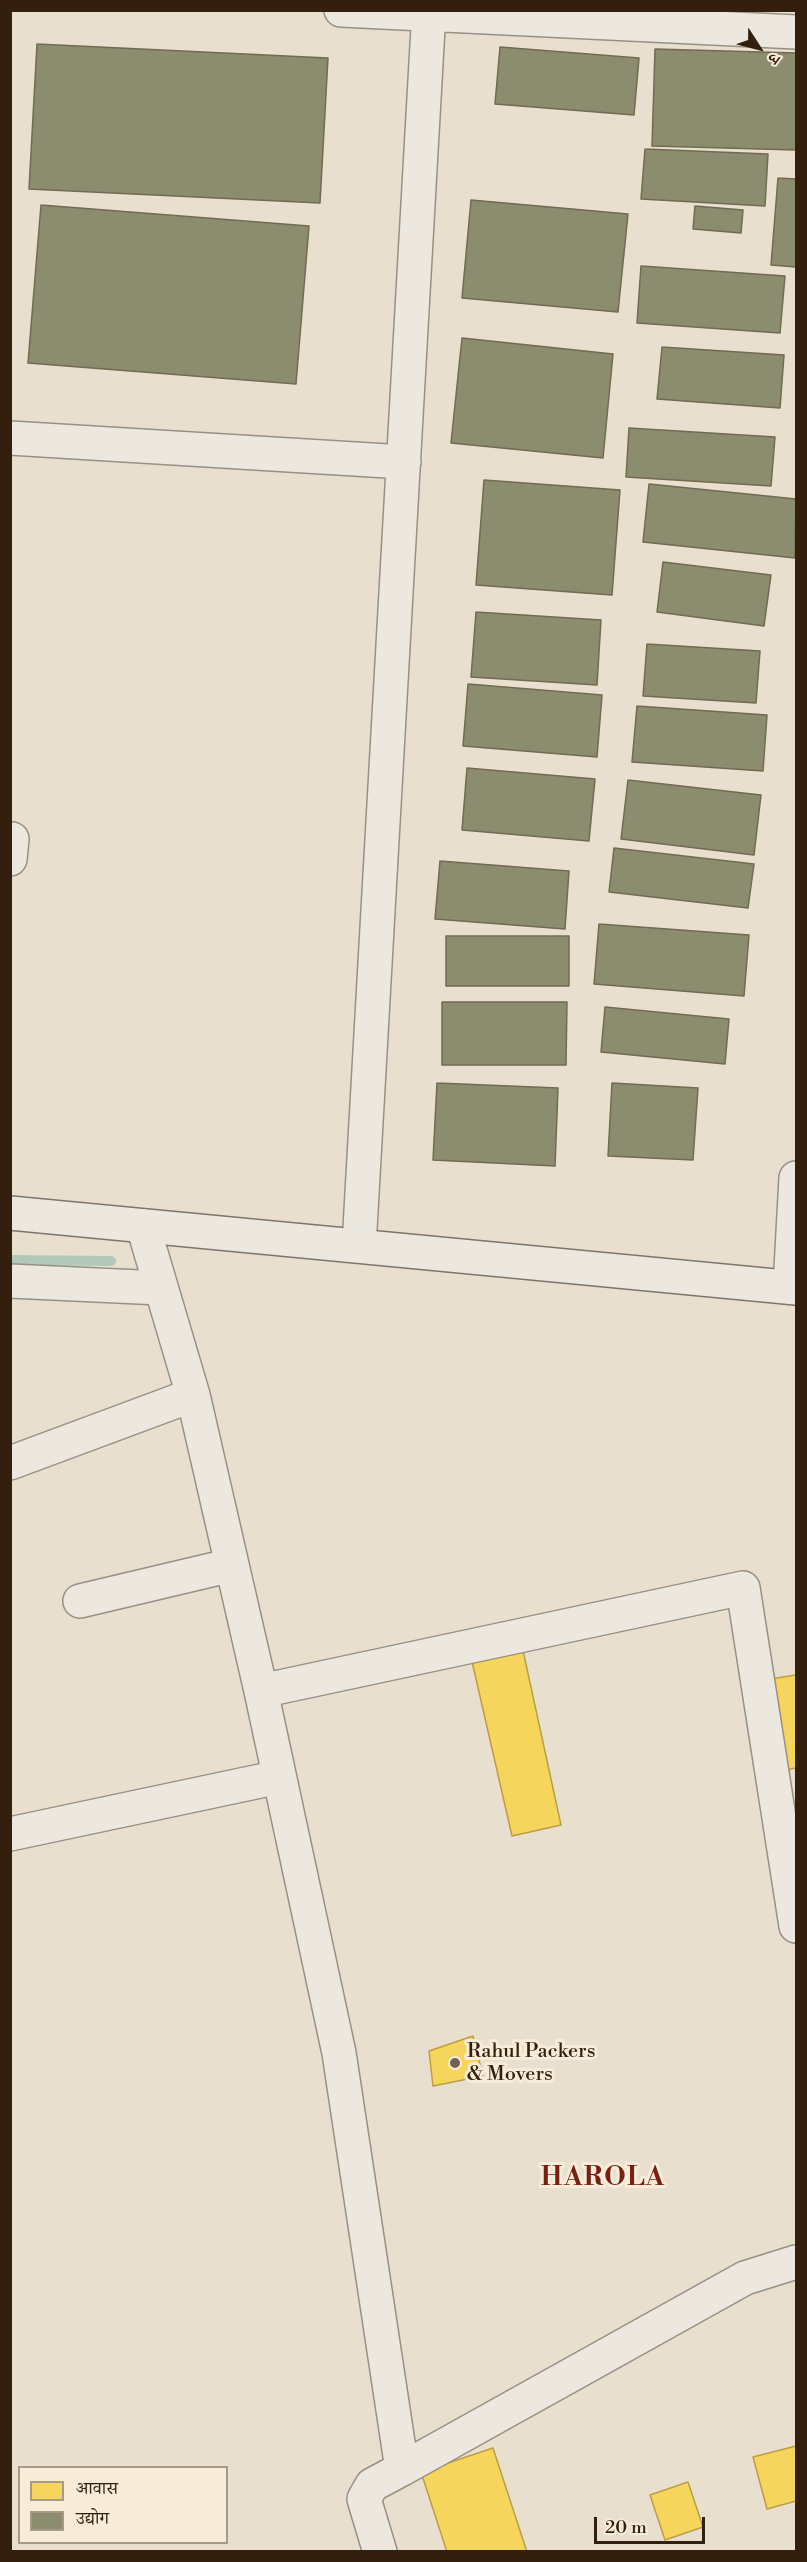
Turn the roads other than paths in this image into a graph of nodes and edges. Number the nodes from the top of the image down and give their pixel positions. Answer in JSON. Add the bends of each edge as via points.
{"nodes":[{"id":1,"x":341,"y":10,"type":"edge"},
{"id":2,"x":429,"y":13,"type":"edge"},
{"id":3,"x":796,"y":32,"type":"edge"},
{"id":4,"x":10,"y":438,"type":"edge"},
{"id":5,"x":404,"y":462,"type":"junction"},
{"id":6,"x":796,"y":1178,"type":"edge"},
{"id":7,"x":10,"y":1213,"type":"edge"},
{"id":8,"x":143,"y":1226,"type":"junction"},
{"id":9,"x":359,"y":1246,"type":"junction"},
{"id":10,"x":10,"y":1281,"type":"edge"},
{"id":11,"x":793,"y":1287,"type":"edge"},
{"id":12,"x":161,"y":1288,"type":"junction"},
{"id":13,"x":193,"y":1395,"type":"junction"},
{"id":14,"x":10,"y":1463,"type":"edge"},
{"id":15,"x":232,"y":1565,"type":"junction"},
{"id":16,"x":80,"y":1601,"type":"dead end"},
{"id":17,"x":261,"y":1691,"type":"junction"},
{"id":18,"x":279,"y":1777,"type":"junction"},
{"id":19,"x":10,"y":1834,"type":"edge"},
{"id":20,"x":796,"y":1926,"type":"edge"},
{"id":21,"x":796,"y":2262,"type":"edge"},
{"id":22,"x":402,"y":2469,"type":"junction"},
{"id":23,"x":380,"y":2552,"type":"edge"}],
"edges":[{"from":1,"to":2,"type":"street"},
{"from":2,"to":3,"type":"street"},
{"from":2,"to":5,"type":"street"},
{"from":4,"to":5,"type":"street"},
{"from":5,"to":9,"type":"street"},
{"from":6,"to":11,"type":"street"},
{"from":7,"to":8,"type":"street"},
{"from":8,"to":9,"type":"street"},
{"from":8,"to":12,"type":"street"},
{"from":9,"to":11,"type":"street"},
{"from":10,"to":12,"type":"street"},
{"from":12,"to":13,"type":"street"},
{"from":13,"to":14,"type":"street"},
{"from":13,"to":15,"type":"street"},
{"from":15,"to":16,"type":"street"},
{"from":15,"to":17,"type":"street"},
{"from":17,"to":18,"type":"street"},
{"from":17,"to":20,"type":"street","via":[[743,1588]]},
{"from":18,"to":19,"type":"street"},
{"from":18,"to":22,"type":"street","via":[[339,2053]]},
{"from":21,"to":22,"type":"street","via":[[745,2278]]},
{"from":22,"to":23,"type":"street","via":[[372,2485],[364,2499]]}]}
